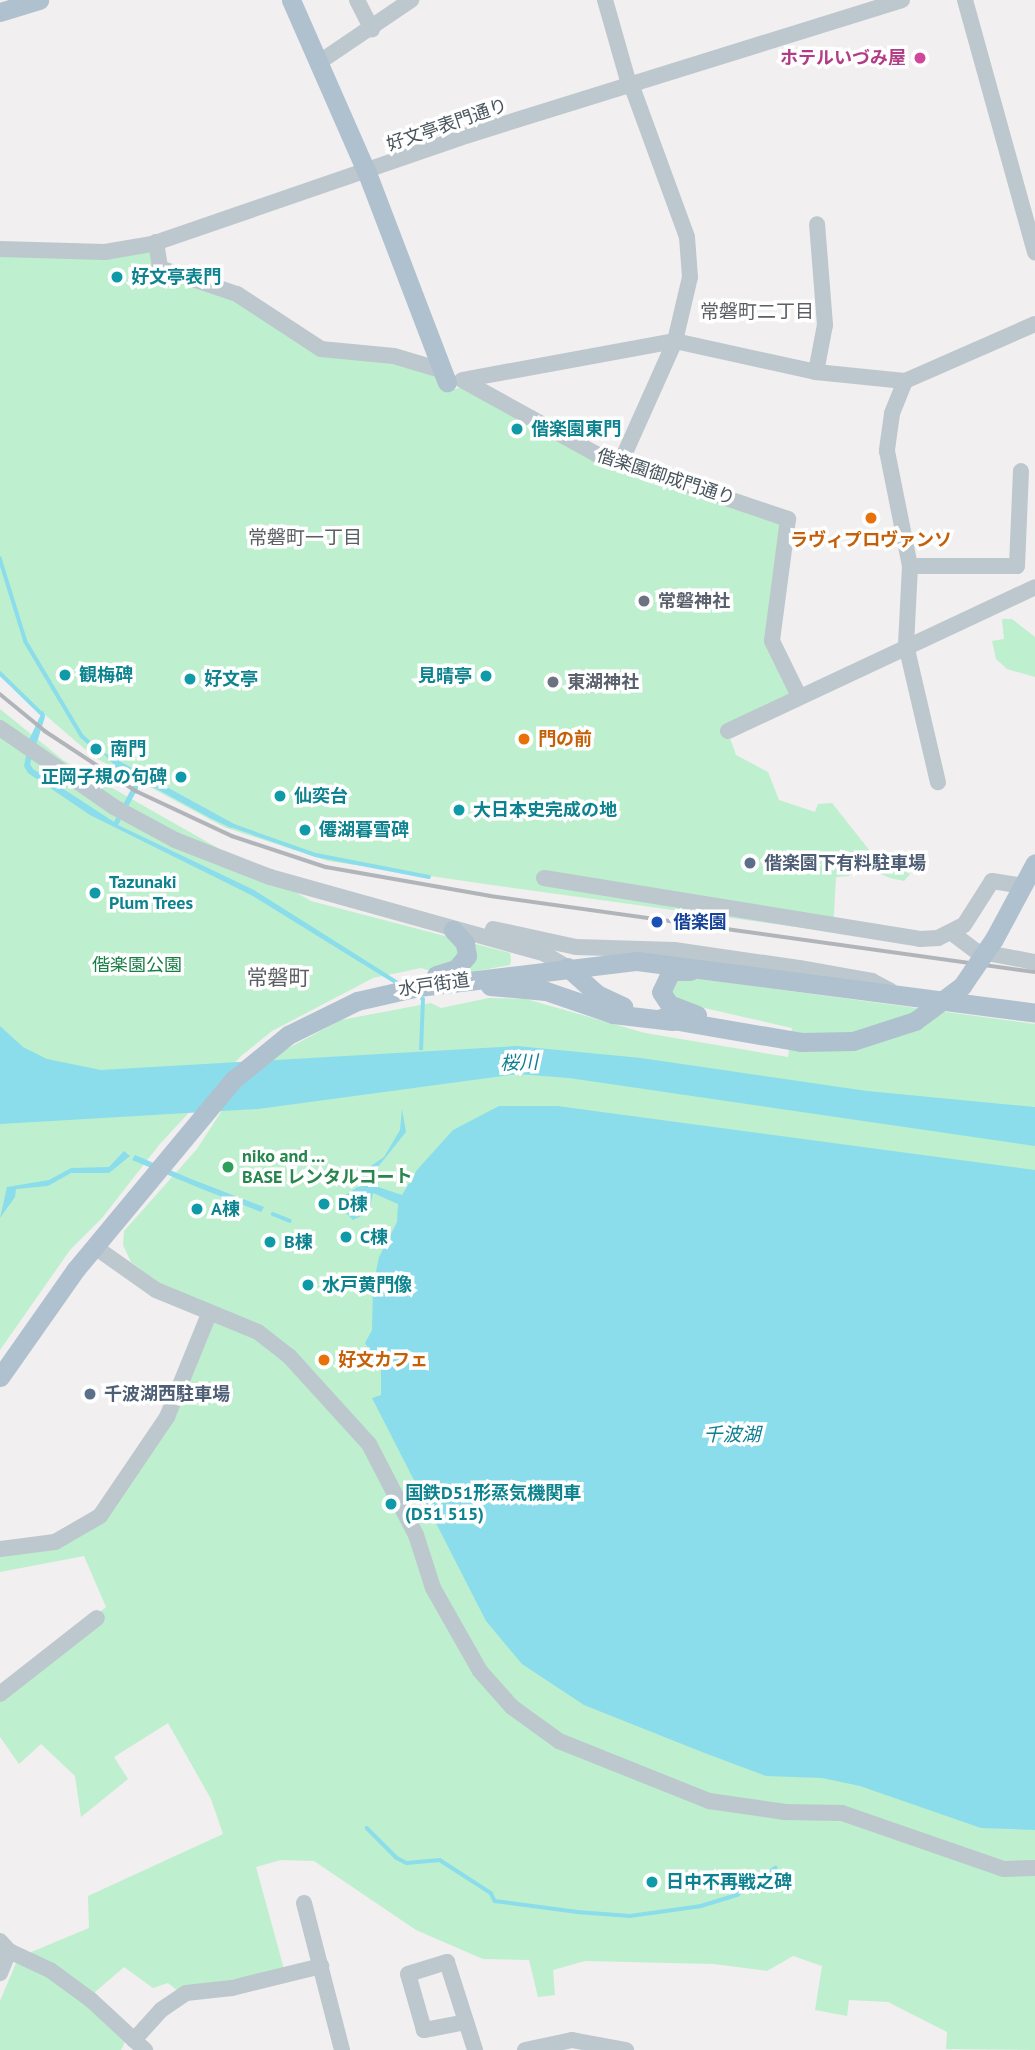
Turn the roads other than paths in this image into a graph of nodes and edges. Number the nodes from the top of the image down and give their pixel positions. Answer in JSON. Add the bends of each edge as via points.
{"nodes":[{"id":1,"x":39,"y":0,"type":"edge"},
{"id":2,"x":291,"y":0,"type":"edge"},
{"id":3,"x":357,"y":0,"type":"edge"},
{"id":4,"x":411,"y":0,"type":"edge"},
{"id":5,"x":605,"y":0,"type":"edge"},
{"id":6,"x":902,"y":0,"type":"edge"},
{"id":7,"x":965,"y":0,"type":"edge"},
{"id":8,"x":0,"y":12,"type":"edge"},
{"id":9,"x":372,"y":29,"type":"junction"},
{"id":10,"x":321,"y":61,"type":"junction"},
{"id":11,"x":630,"y":84,"type":"junction"},
{"id":12,"x":367,"y":173,"type":"junction"},
{"id":13,"x":817,"y":224,"type":"dead end"},
{"id":14,"x":156,"y":242,"type":"junction"},
{"id":15,"x":0,"y":249,"type":"edge"},
{"id":16,"x":1035,"y":252,"type":"edge"},
{"id":17,"x":1035,"y":324,"type":"edge"},
{"id":18,"x":675,"y":341,"type":"junction"},
{"id":19,"x":816,"y":372,"type":"junction"},
{"id":20,"x":450,"y":377,"type":"junction"},
{"id":21,"x":905,"y":381,"type":"junction"},
{"id":22,"x":620,"y":464,"type":"junction"},
{"id":23,"x":1021,"y":471,"type":"dead end"},
{"id":24,"x":910,"y":566,"type":"junction"},
{"id":25,"x":1035,"y":587,"type":"edge"},
{"id":26,"x":906,"y":645,"type":"junction"},
{"id":27,"x":798,"y":694,"type":"junction"},
{"id":28,"x":0,"y":728,"type":"edge"},
{"id":29,"x":728,"y":731,"type":"dead end"},
{"id":30,"x":938,"y":782,"type":"dead end"},
{"id":31,"x":1035,"y":863,"type":"edge"},
{"id":32,"x":544,"y":878,"type":"dead end"},
{"id":33,"x":1022,"y":886,"type":"junction"},
{"id":34,"x":384,"y":910,"type":"junction"},
{"id":35,"x":453,"y":930,"type":"junction"},
{"id":36,"x":952,"y":933,"type":"junction"},
{"id":37,"x":503,"y":942,"type":"junction"},
{"id":38,"x":1035,"y":962,"type":"edge"},
{"id":39,"x":567,"y":967,"type":"junction"},
{"id":40,"x":722,"y":969,"type":"junction"},
{"id":41,"x":511,"y":974,"type":"junction"},
{"id":42,"x":893,"y":992,"type":"junction"},
{"id":43,"x":376,"y":995,"type":"junction"},
{"id":44,"x":356,"y":1001,"type":"junction"},
{"id":45,"x":1035,"y":1013,"type":"edge"},
{"id":46,"x":673,"y":1021,"type":"junction"},
{"id":47,"x":738,"y":1031,"type":"junction"},
{"id":48,"x":95,"y":1247,"type":"junction"},
{"id":49,"x":209,"y":1314,"type":"junction"},
{"id":50,"x":0,"y":1377,"type":"edge"},
{"id":51,"x":0,"y":1549,"type":"edge"},
{"id":52,"x":97,"y":1618,"type":"dead end"},
{"id":53,"x":0,"y":1694,"type":"edge"},
{"id":54,"x":1035,"y":1868,"type":"edge"},
{"id":55,"x":304,"y":1903,"type":"dead end"},
{"id":56,"x":4,"y":1946,"type":"edge"},
{"id":57,"x":321,"y":1966,"type":"junction"},
{"id":58,"x":0,"y":1973,"type":"edge"},
{"id":59,"x":466,"y":2022,"type":"junction"},
{"id":60,"x":139,"y":2045,"type":"edge"},
{"id":61,"x":342,"y":2050,"type":"edge"},
{"id":62,"x":475,"y":2050,"type":"edge"},
{"id":63,"x":525,"y":2050,"type":"edge"},
{"id":64,"x":626,"y":2050,"type":"edge"}],
"edges":[{"from":1,"to":8,"type":"main road"},
{"from":2,"to":10,"type":"main road"},
{"from":3,"to":9,"type":"street"},
{"from":4,"to":9,"type":"street"},
{"from":5,"to":11,"type":"street"},
{"from":6,"to":11,"type":"street","name":"好文亭表門通り"},
{"from":7,"to":16,"type":"street"},
{"from":9,"to":10,"type":"street"},
{"from":10,"to":12,"type":"main road"},
{"from":11,"to":12,"type":"street","name":"好文亭表門通り"},
{"from":11,"to":18,"type":"street","via":[[687,237],[690,276]]},
{"from":12,"to":14,"type":"street","name":"好文亭表門通り"},
{"from":12,"to":20,"type":"main road"},
{"from":13,"to":19,"type":"street","via":[[825,325]]},
{"from":14,"to":15,"type":"street","name":"好文亭表門通り","via":[[105,253]]},
{"from":14,"to":20,"type":"street","via":[[160,268],[237,294],[321,349],[394,356]]},
{"from":17,"to":21,"type":"street"},
{"from":18,"to":19,"type":"street"},
{"from":18,"to":20,"type":"street"},
{"from":18,"to":22,"type":"street"},
{"from":19,"to":21,"type":"street"},
{"from":20,"to":22,"type":"street","name":"偕楽園御成門通り"},
{"from":21,"to":24,"type":"street","via":[[892,414],[887,451]]},
{"from":22,"to":27,"type":"street","name":"偕楽園御成門通り","via":[[788,519],[772,641]]},
{"from":23,"to":24,"type":"street","via":[[1017,566]]},
{"from":24,"to":26,"type":"street"},
{"from":25,"to":26,"type":"street"},
{"from":26,"to":27,"type":"street"},
{"from":26,"to":30,"type":"street"},
{"from":27,"to":29,"type":"street"},
{"from":28,"to":34,"type":"street","via":[[114,807],[175,840],[270,877]]},
{"from":31,"to":33,"type":"main road"},
{"from":32,"to":36,"type":"street","via":[[920,939]]},
{"from":33,"to":36,"type":"street","via":[[992,881],[973,915]]},
{"from":33,"to":47,"type":"main road","bridge":true,"via":[[962,986],[915,1021],[853,1041],[801,1042]]},
{"from":34,"to":35,"type":"street"},
{"from":34,"to":42,"type":"street","via":[[442,917],[576,947],[674,950],[799,968],[872,981]]},
{"from":35,"to":37,"type":"street"},
{"from":35,"to":43,"type":"main road","via":[[465,943],[467,956],[461,965],[394,982]]},
{"from":36,"to":38,"type":"street","via":[[976,951]]},
{"from":37,"to":39,"type":"street","via":[[545,954]]},
{"from":37,"to":41,"type":"street","via":[[516,955]]},
{"from":39,"to":40,"type":"main road","name":"水戸街道","via":[[637,961]]},
{"from":39,"to":41,"type":"main road","name":"水戸街道"},
{"from":39,"to":46,"type":"main road","via":[[610,1002]]},
{"from":40,"to":42,"type":"main road","name":"水戸街道"},
{"from":40,"to":47,"type":"main road","via":[[671,971],[661,992],[676,1008],[722,1020]]},
{"from":41,"to":43,"type":"main road","name":"水戸街道"},
{"from":42,"to":45,"type":"main road","name":"水戸街道"},
{"from":43,"to":44,"type":"main road","name":"水戸街道"},
{"from":44,"to":46,"type":"main road","via":[[509,986],[562,995],[642,1020]]},
{"from":44,"to":48,"type":"main road","name":"水戸街道","via":[[273,1045],[233,1080]]},
{"from":46,"to":47,"type":"main road"},
{"from":48,"to":49,"type":"street","via":[[156,1290]]},
{"from":48,"to":50,"type":"main road","name":"水戸街道","via":[[37,1320]]},
{"from":49,"to":51,"type":"street","via":[[167,1417],[100,1516],[55,1542]]},
{"from":49,"to":54,"type":"street","via":[[258,1332],[289,1356],[369,1444],[416,1535],[433,1588],[480,1671],[535,1725],[581,1752],[709,1801],[785,1812],[842,1813],[1004,1869]]},
{"from":52,"to":53,"type":"street"},
{"from":55,"to":57,"type":"street"},
{"from":56,"to":58,"type":"street"},
{"from":56,"to":60,"type":"street","via":[[50,1970]]},
{"from":57,"to":60,"type":"street","via":[[232,1988],[186,1993],[161,2010]]},
{"from":57,"to":61,"type":"street"},
{"from":59,"to":59,"type":"street","via":[[447,1962],[408,1974],[424,2030]]},
{"from":59,"to":62,"type":"street"},
{"from":63,"to":64,"type":"street","via":[[572,2040]]}]}
